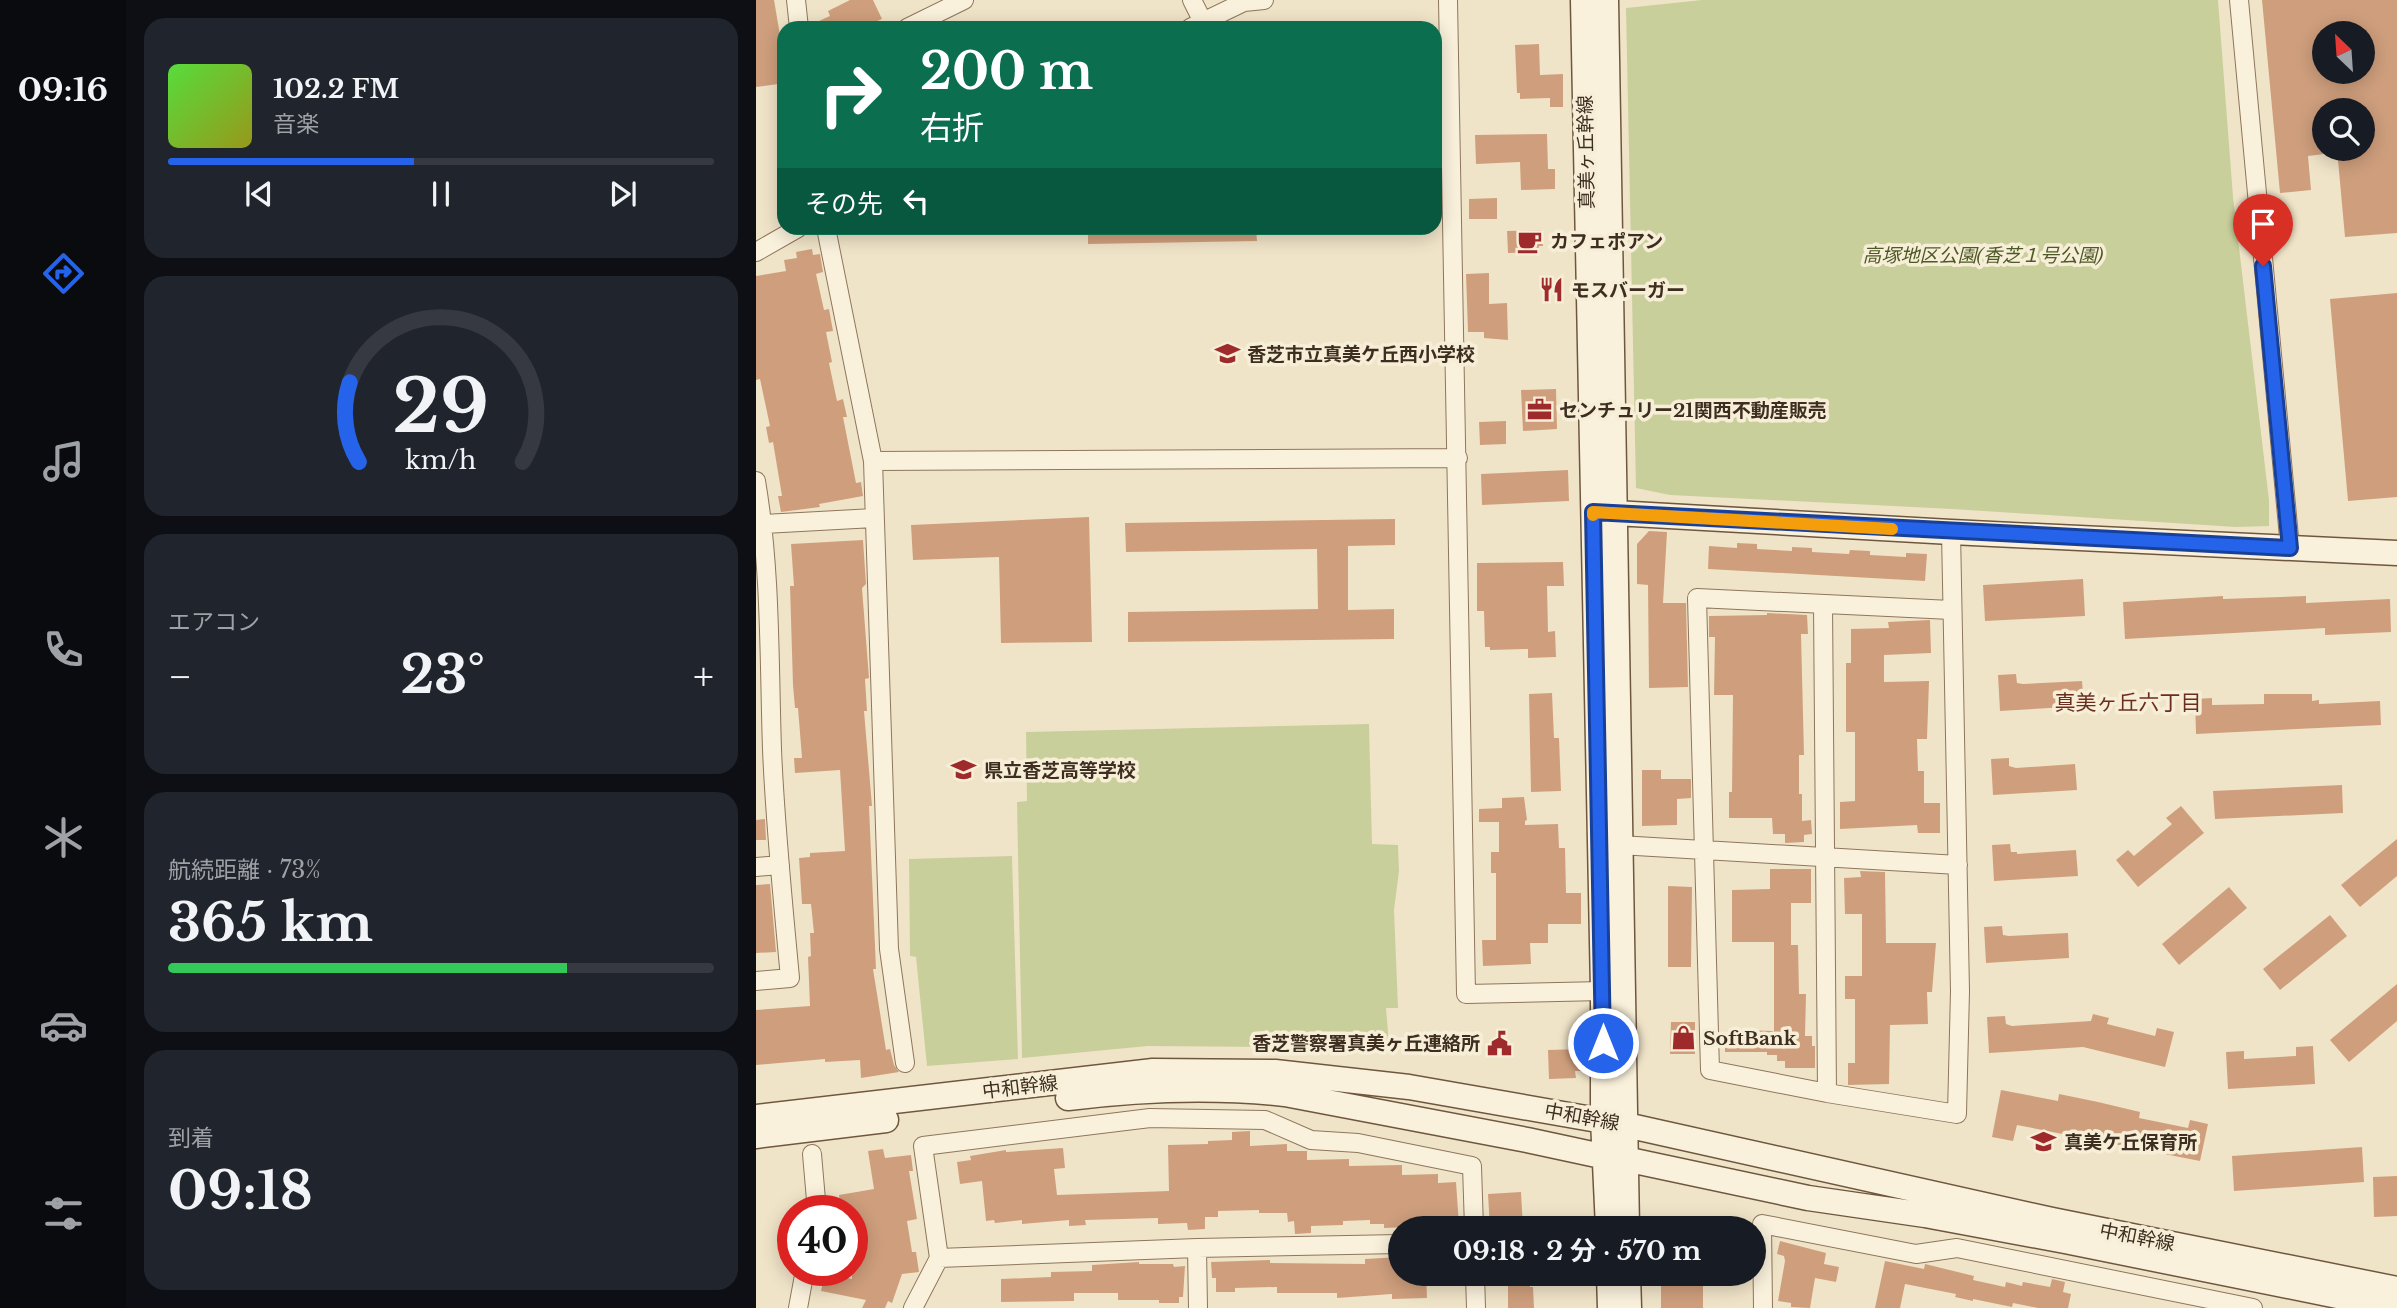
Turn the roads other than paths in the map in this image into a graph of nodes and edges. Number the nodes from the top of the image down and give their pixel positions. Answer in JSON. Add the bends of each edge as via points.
{"nodes":[{"id":1,"x":796,"y":0,"type":"edge"},
{"id":2,"x":964,"y":0,"type":"edge"},
{"id":3,"x":1192,"y":0,"type":"edge"},
{"id":4,"x":1264,"y":0,"type":"edge"},
{"id":5,"x":1448,"y":0,"type":"edge"},
{"id":6,"x":1583,"y":0,"type":"edge"},
{"id":7,"x":1606,"y":0,"type":"edge"},
{"id":8,"x":2239,"y":0,"type":"edge"},
{"id":9,"x":798,"y":21,"type":"edge"},
{"id":10,"x":921,"y":21,"type":"edge"},
{"id":11,"x":1195,"y":21,"type":"edge"},
{"id":12,"x":1204,"y":21,"type":"edge"},
{"id":13,"x":786,"y":235,"type":"edge"},
{"id":14,"x":827,"y":235,"type":"edge"},
{"id":15,"x":756,"y":252,"type":"edge"},
{"id":16,"x":1458,"y":458,"type":"junction"},
{"id":17,"x":873,"y":461,"type":"junction"},
{"id":18,"x":756,"y":481,"type":"edge"},
{"id":19,"x":1603,"y":513,"type":"junction"},
{"id":20,"x":874,"y":518,"type":"junction"},
{"id":21,"x":764,"y":524,"type":"junction"},
{"id":22,"x":1951,"y":532,"type":"junction"},
{"id":23,"x":2290,"y":548,"type":"junction"},
{"id":24,"x":2397,"y":553,"type":"edge"},
{"id":25,"x":1823,"y":604,"type":"junction"},
{"id":26,"x":1951,"y":610,"type":"junction"},
{"id":27,"x":763,"y":640,"type":"edge"},
{"id":28,"x":764,"y":750,"type":"edge"},
{"id":29,"x":1619,"y":845,"type":"junction"},
{"id":30,"x":1704,"y":851,"type":"junction"},
{"id":31,"x":1825,"y":858,"type":"junction"},
{"id":32,"x":780,"y":865,"type":"junction"},
{"id":33,"x":1958,"y":865,"type":"junction"},
{"id":34,"x":756,"y":867,"type":"edge"},
{"id":35,"x":756,"y":981,"type":"edge"},
{"id":36,"x":1603,"y":991,"type":"junction"},
{"id":37,"x":905,"y":1062,"type":"dead end"},
{"id":38,"x":1827,"y":1093,"type":"junction"},
{"id":39,"x":756,"y":1116,"type":"edge"},
{"id":40,"x":1614,"y":1122,"type":"junction"},
{"id":41,"x":756,"y":1136,"type":"edge"},
{"id":42,"x":812,"y":1153,"type":"dead end"},
{"id":43,"x":1616,"y":1158,"type":"junction"},
{"id":44,"x":816,"y":1195,"type":"edge"},
{"id":45,"x":1474,"y":1216,"type":"edge"},
{"id":46,"x":1609,"y":1216,"type":"edge"},
{"id":47,"x":1625,"y":1216,"type":"edge"},
{"id":48,"x":1388,"y":1244,"type":"edge"},
{"id":49,"x":1197,"y":1248,"type":"junction"},
{"id":50,"x":939,"y":1258,"type":"junction"},
{"id":51,"x":802,"y":1286,"type":"edge"},
{"id":52,"x":1475,"y":1286,"type":"edge"},
{"id":53,"x":1609,"y":1286,"type":"edge"},
{"id":54,"x":1628,"y":1286,"type":"edge"},
{"id":55,"x":2397,"y":1289,"type":"edge"},
{"id":56,"x":2211,"y":1304,"type":"edge"},
{"id":57,"x":798,"y":1308,"type":"edge"},
{"id":58,"x":913,"y":1308,"type":"edge"},
{"id":59,"x":1198,"y":1308,"type":"edge"},
{"id":60,"x":1476,"y":1308,"type":"edge"},
{"id":61,"x":1610,"y":1308,"type":"edge"},
{"id":62,"x":1629,"y":1308,"type":"edge"},
{"id":63,"x":1763,"y":1308,"type":"edge"},
{"id":64,"x":2253,"y":1308,"type":"edge"},
{"id":65,"x":2397,"y":1308,"type":"edge"}],
"edges":[{"from":1,"to":9,"type":"street"},
{"from":2,"to":10,"type":"street"},
{"from":3,"to":11,"type":"street"},
{"from":4,"to":12,"type":"street","via":[[1244,2]]},
{"from":5,"to":16,"type":"street"},
{"from":6,"to":19,"type":"street","name":"真美ヶ丘幹線"},
{"from":7,"to":19,"type":"street","name":"真美ヶ丘幹線"},
{"from":8,"to":23,"type":"street"},
{"from":13,"to":15,"type":"street"},
{"from":14,"to":17,"type":"street"},
{"from":16,"to":17,"type":"street"},
{"from":16,"to":36,"type":"street","via":[[1466,994]]},
{"from":17,"to":20,"type":"street"},
{"from":18,"to":21,"type":"street"},
{"from":19,"to":22,"type":"street"},
{"from":19,"to":29,"type":"street","name":"真美ヶ丘幹線","via":[[1618,663]]},
{"from":19,"to":36,"type":"street","name":"真美ヶ丘幹線"},
{"from":20,"to":21,"type":"street"},
{"from":20,"to":37,"type":"street","via":[[889,949]]},
{"from":21,"to":27,"type":"street"},
{"from":22,"to":23,"type":"street"},
{"from":22,"to":26,"type":"street"},
{"from":23,"to":24,"type":"street"},
{"from":25,"to":26,"type":"street"},
{"from":25,"to":30,"type":"street","via":[[1697,598]]},
{"from":25,"to":31,"type":"street"},
{"from":26,"to":33,"type":"street"},
{"from":27,"to":28,"type":"street"},
{"from":28,"to":32,"type":"street"},
{"from":29,"to":30,"type":"street"},
{"from":29,"to":40,"type":"street","name":"真美ヶ丘幹線"},
{"from":30,"to":31,"type":"street"},
{"from":30,"to":38,"type":"street","via":[[1710,1070]]},
{"from":31,"to":33,"type":"street"},
{"from":31,"to":38,"type":"street"},
{"from":32,"to":34,"type":"street"},
{"from":32,"to":35,"type":"street","via":[[790,978]]},
{"from":33,"to":38,"type":"street","via":[[1957,1114]]},
{"from":36,"to":40,"type":"street","name":"真美ヶ丘幹線"},
{"from":39,"to":40,"type":"street","name":"中和幹線","via":[[1153,1071],[1262,1072],[1409,1087]]},
{"from":40,"to":43,"type":"street","name":"真美ヶ丘幹線"},
{"from":40,"to":55,"type":"street","name":"中和幹線","via":[[2052,1220]]},
{"from":41,"to":43,"type":"street","name":"中和幹線","via":[[1157,1090],[1255,1091],[1323,1100]]},
{"from":42,"to":44,"type":"street"},
{"from":43,"to":46,"type":"street","name":"真美ヶ丘幹線"},
{"from":43,"to":47,"type":"street","name":"真美ヶ丘幹線"},
{"from":43,"to":65,"type":"street","name":"中和幹線"},
{"from":45,"to":50,"type":"street","via":[[1472,1166],[1358,1143],[1311,1140],[1265,1120],[1150,1118],[923,1146]]},
{"from":48,"to":49,"type":"street"},
{"from":49,"to":50,"type":"street"},
{"from":49,"to":59,"type":"street"},
{"from":50,"to":58,"type":"street"},
{"from":51,"to":57,"type":"street"},
{"from":52,"to":60,"type":"street"},
{"from":53,"to":61,"type":"street"},
{"from":54,"to":62,"type":"street"},
{"from":56,"to":63,"type":"street","via":[[1957,1248],[1916,1254],[1762,1224]]},
{"from":56,"to":64,"type":"street"}]}
